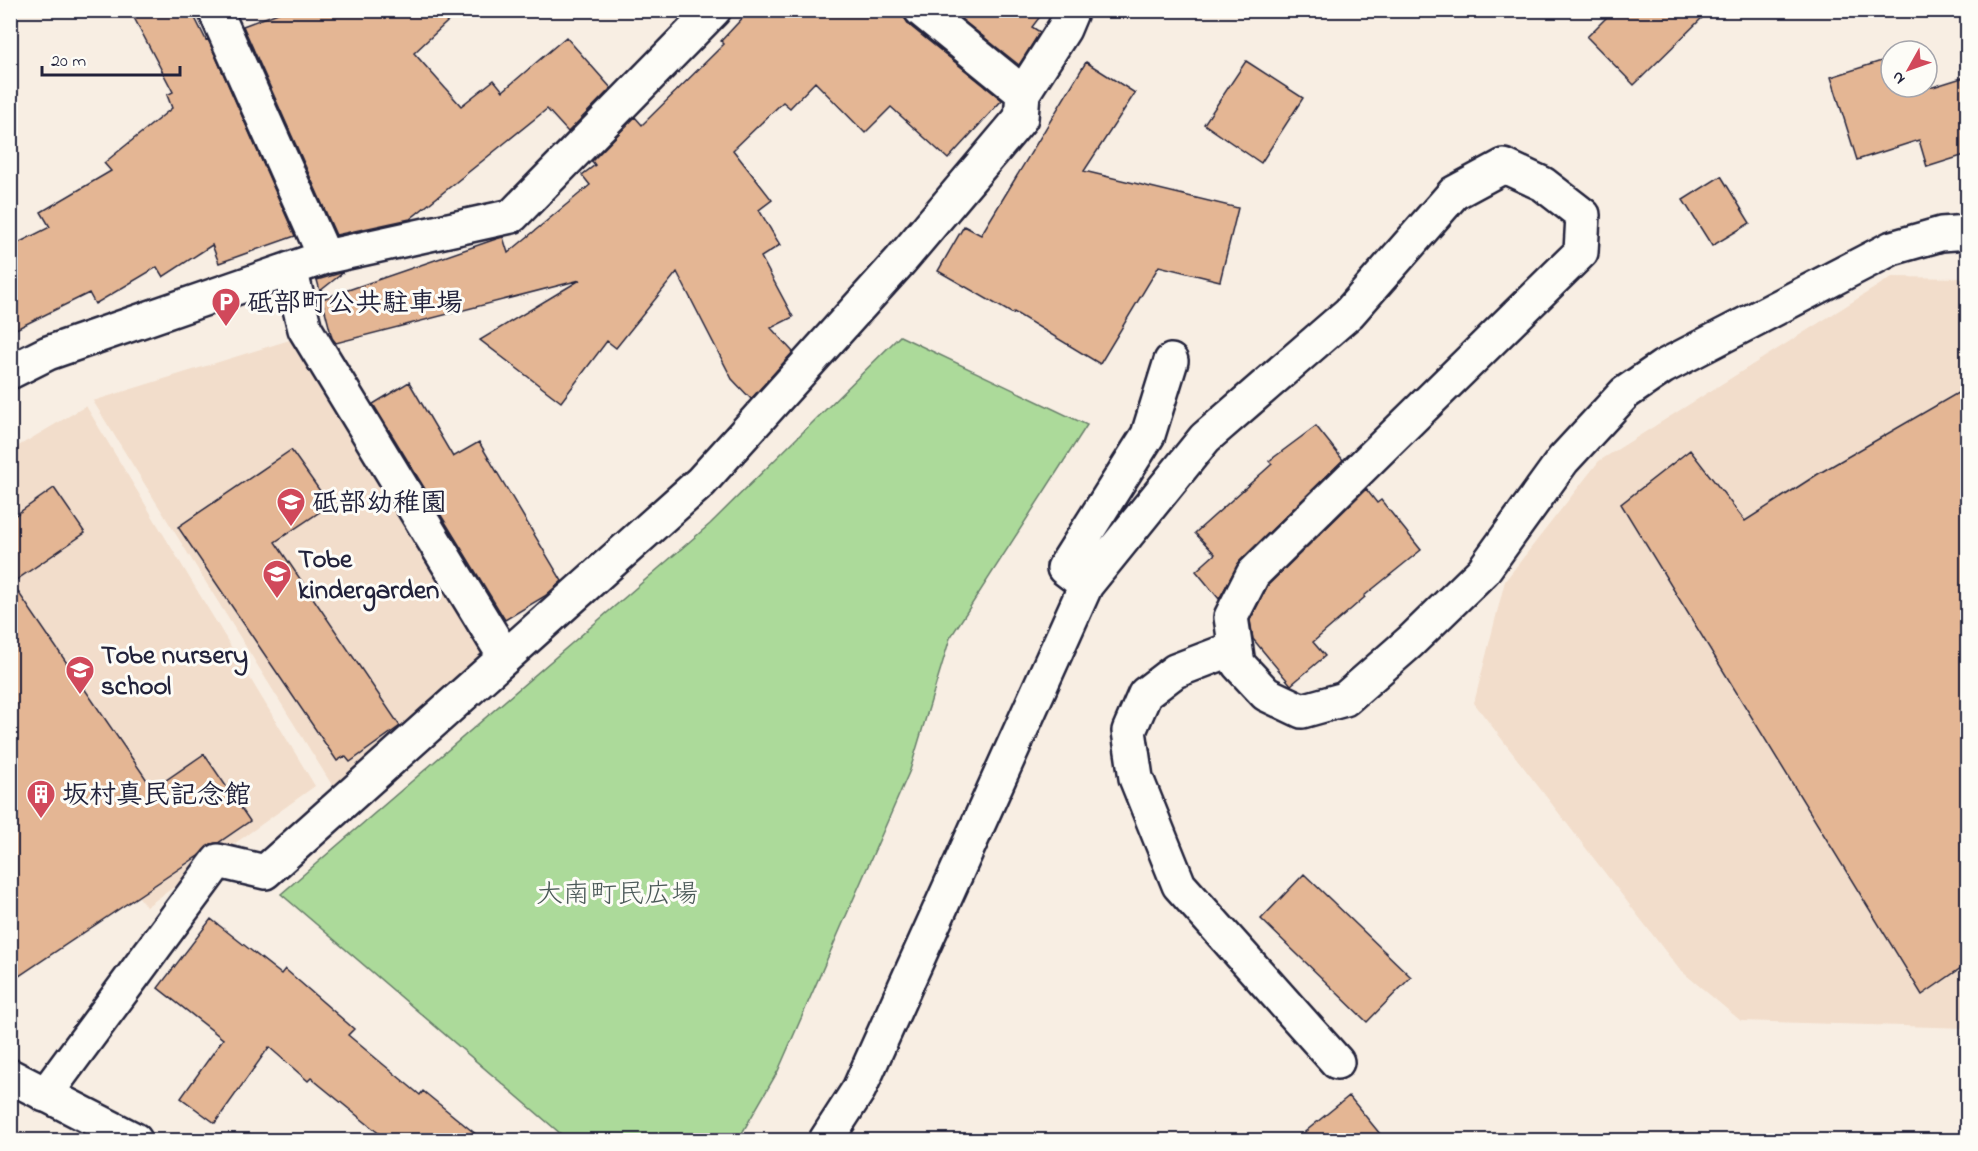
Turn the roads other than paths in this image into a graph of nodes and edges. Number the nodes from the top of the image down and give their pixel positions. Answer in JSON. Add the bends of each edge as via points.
{"nodes":[{"id":1,"x":215,"y":10,"type":"edge"},
{"id":2,"x":714,"y":10,"type":"edge"},
{"id":3,"x":921,"y":10,"type":"edge"},
{"id":4,"x":1072,"y":10,"type":"edge"},
{"id":5,"x":1023,"y":93,"type":"junction"},
{"id":6,"x":1968,"y":232,"type":"edge"},
{"id":7,"x":325,"y":257,"type":"junction"},
{"id":8,"x":290,"y":269,"type":"junction"},
{"id":9,"x":1171,"y":361,"type":"dead end"},
{"id":10,"x":10,"y":372,"type":"edge"},
{"id":11,"x":1086,"y":585,"type":"junction"},
{"id":12,"x":1235,"y":648,"type":"junction"},
{"id":13,"x":505,"y":657,"type":"junction"},
{"id":14,"x":1337,"y":1062,"type":"dead end"},
{"id":15,"x":10,"y":1077,"type":"edge"},
{"id":16,"x":45,"y":1095,"type":"junction"},
{"id":17,"x":135,"y":1140,"type":"edge"},
{"id":18,"x":826,"y":1140,"type":"edge"}],
"edges":[{"from":1,"to":7,"type":"street"},
{"from":2,"to":7,"type":"street","via":[[512,216]]},
{"from":3,"to":5,"type":"street"},
{"from":4,"to":5,"type":"street"},
{"from":5,"to":13,"type":"street","via":[[1020,118],[1013,127],[901,260],[700,482]]},
{"from":6,"to":12,"type":"street","via":[[1941,234],[1892,248],[1663,367],[1626,393],[1563,460],[1483,571],[1345,699],[1302,711],[1293,707],[1266,694],[1238,664]]},
{"from":7,"to":8,"type":"street"},
{"from":8,"to":10,"type":"street","via":[[48,353]]},
{"from":8,"to":13,"type":"street","via":[[305,329]]},
{"from":9,"to":11,"type":"street","via":[[1148,435],[1064,568]]},
{"from":11,"to":12,"type":"street","via":[[1205,438],[1349,313],[1454,193],[1504,166],[1543,184],[1583,215],[1581,252],[1253,574],[1231,617]]},
{"from":11,"to":18,"type":"street","via":[[859,1089]]},
{"from":12,"to":14,"type":"street","via":[[1175,671],[1145,694],[1129,731],[1136,778],[1179,885]]},
{"from":13,"to":16,"type":"street","via":[[266,872],[218,861]]},
{"from":15,"to":16,"type":"street"},
{"from":16,"to":17,"type":"street"}]}
